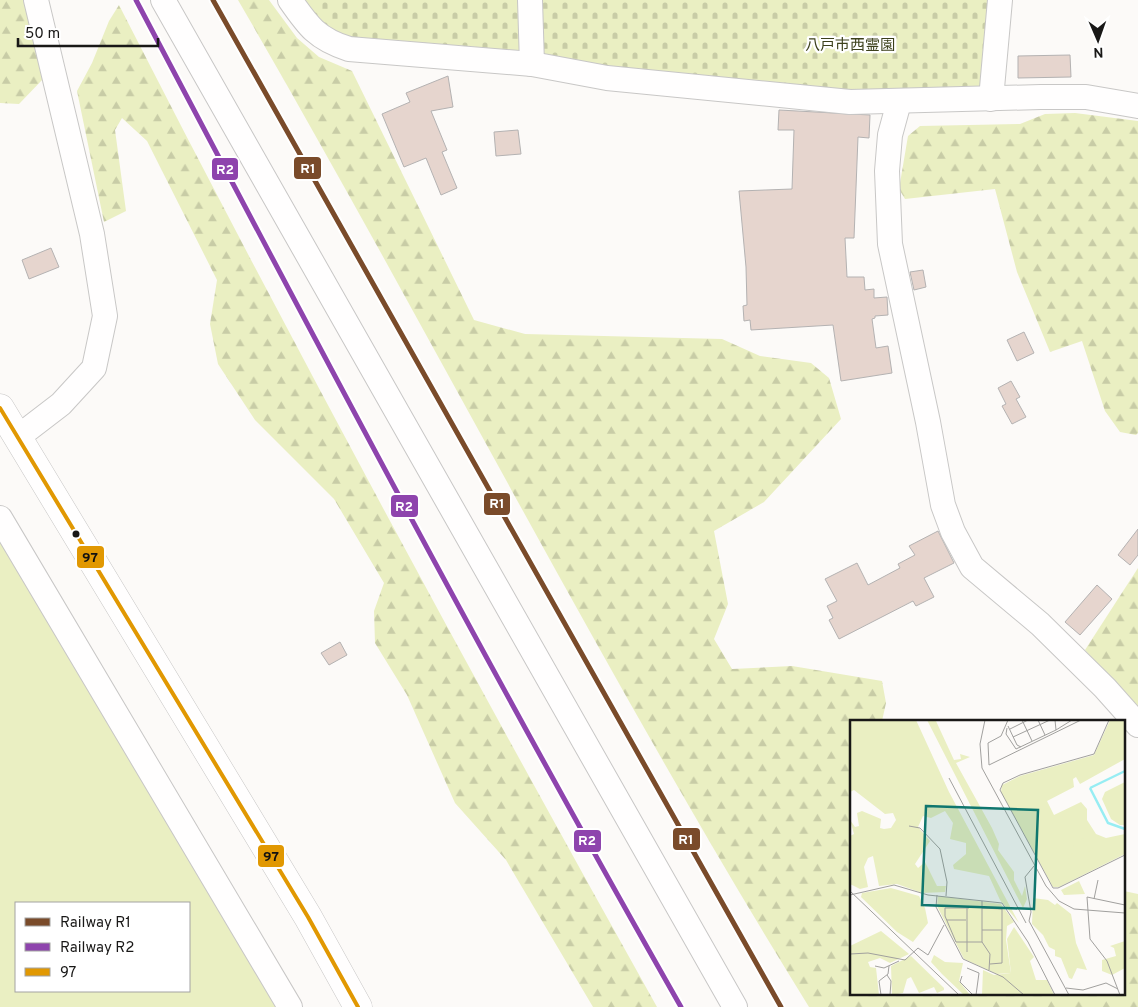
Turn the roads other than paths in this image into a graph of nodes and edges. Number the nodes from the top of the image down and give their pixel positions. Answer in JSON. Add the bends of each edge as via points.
{"nodes":[{"id":1,"x":36,"y":0,"type":"edge"},
{"id":2,"x":163,"y":0,"type":"edge"},
{"id":3,"x":290,"y":0,"type":"edge"},
{"id":4,"x":530,"y":0,"type":"edge"},
{"id":5,"x":1000,"y":0,"type":"edge"},
{"id":6,"x":532,"y":64,"type":"junction"},
{"id":7,"x":990,"y":99,"type":"junction"},
{"id":8,"x":899,"y":102,"type":"junction"},
{"id":9,"x":1138,"y":106,"type":"edge"},
{"id":10,"x":0,"y":408,"type":"edge"},
{"id":11,"x":18,"y":437,"type":"junction"},
{"id":12,"x":0,"y":518,"type":"edge"},
{"id":13,"x":1138,"y":725,"type":"edge"},
{"id":14,"x":290,"y":1007,"type":"edge"},
{"id":15,"x":358,"y":1007,"type":"edge"},
{"id":16,"x":735,"y":1007,"type":"edge"}],
"edges":[{"from":1,"to":11,"type":"street","via":[[92,234],[105,316],[94,368],[61,404]]},
{"from":2,"to":16,"type":"street"},
{"from":3,"to":6,"type":"street","via":[[308,27],[328,43],[349,49]]},
{"from":4,"to":6,"type":"street"},
{"from":5,"to":7,"type":"street"},
{"from":6,"to":8,"type":"street","via":[[607,78],[850,102]]},
{"from":7,"to":8,"type":"street"},
{"from":7,"to":9,"type":"street","via":[[1086,97]]},
{"from":8,"to":13,"type":"street","via":[[890,135],[890,244],[943,505],[953,532],[972,567],[1040,624]]},
{"from":10,"to":11,"type":"main road"},
{"from":11,"to":15,"type":"main road","via":[[308,917]]},
{"from":12,"to":14,"type":"street"}]}
